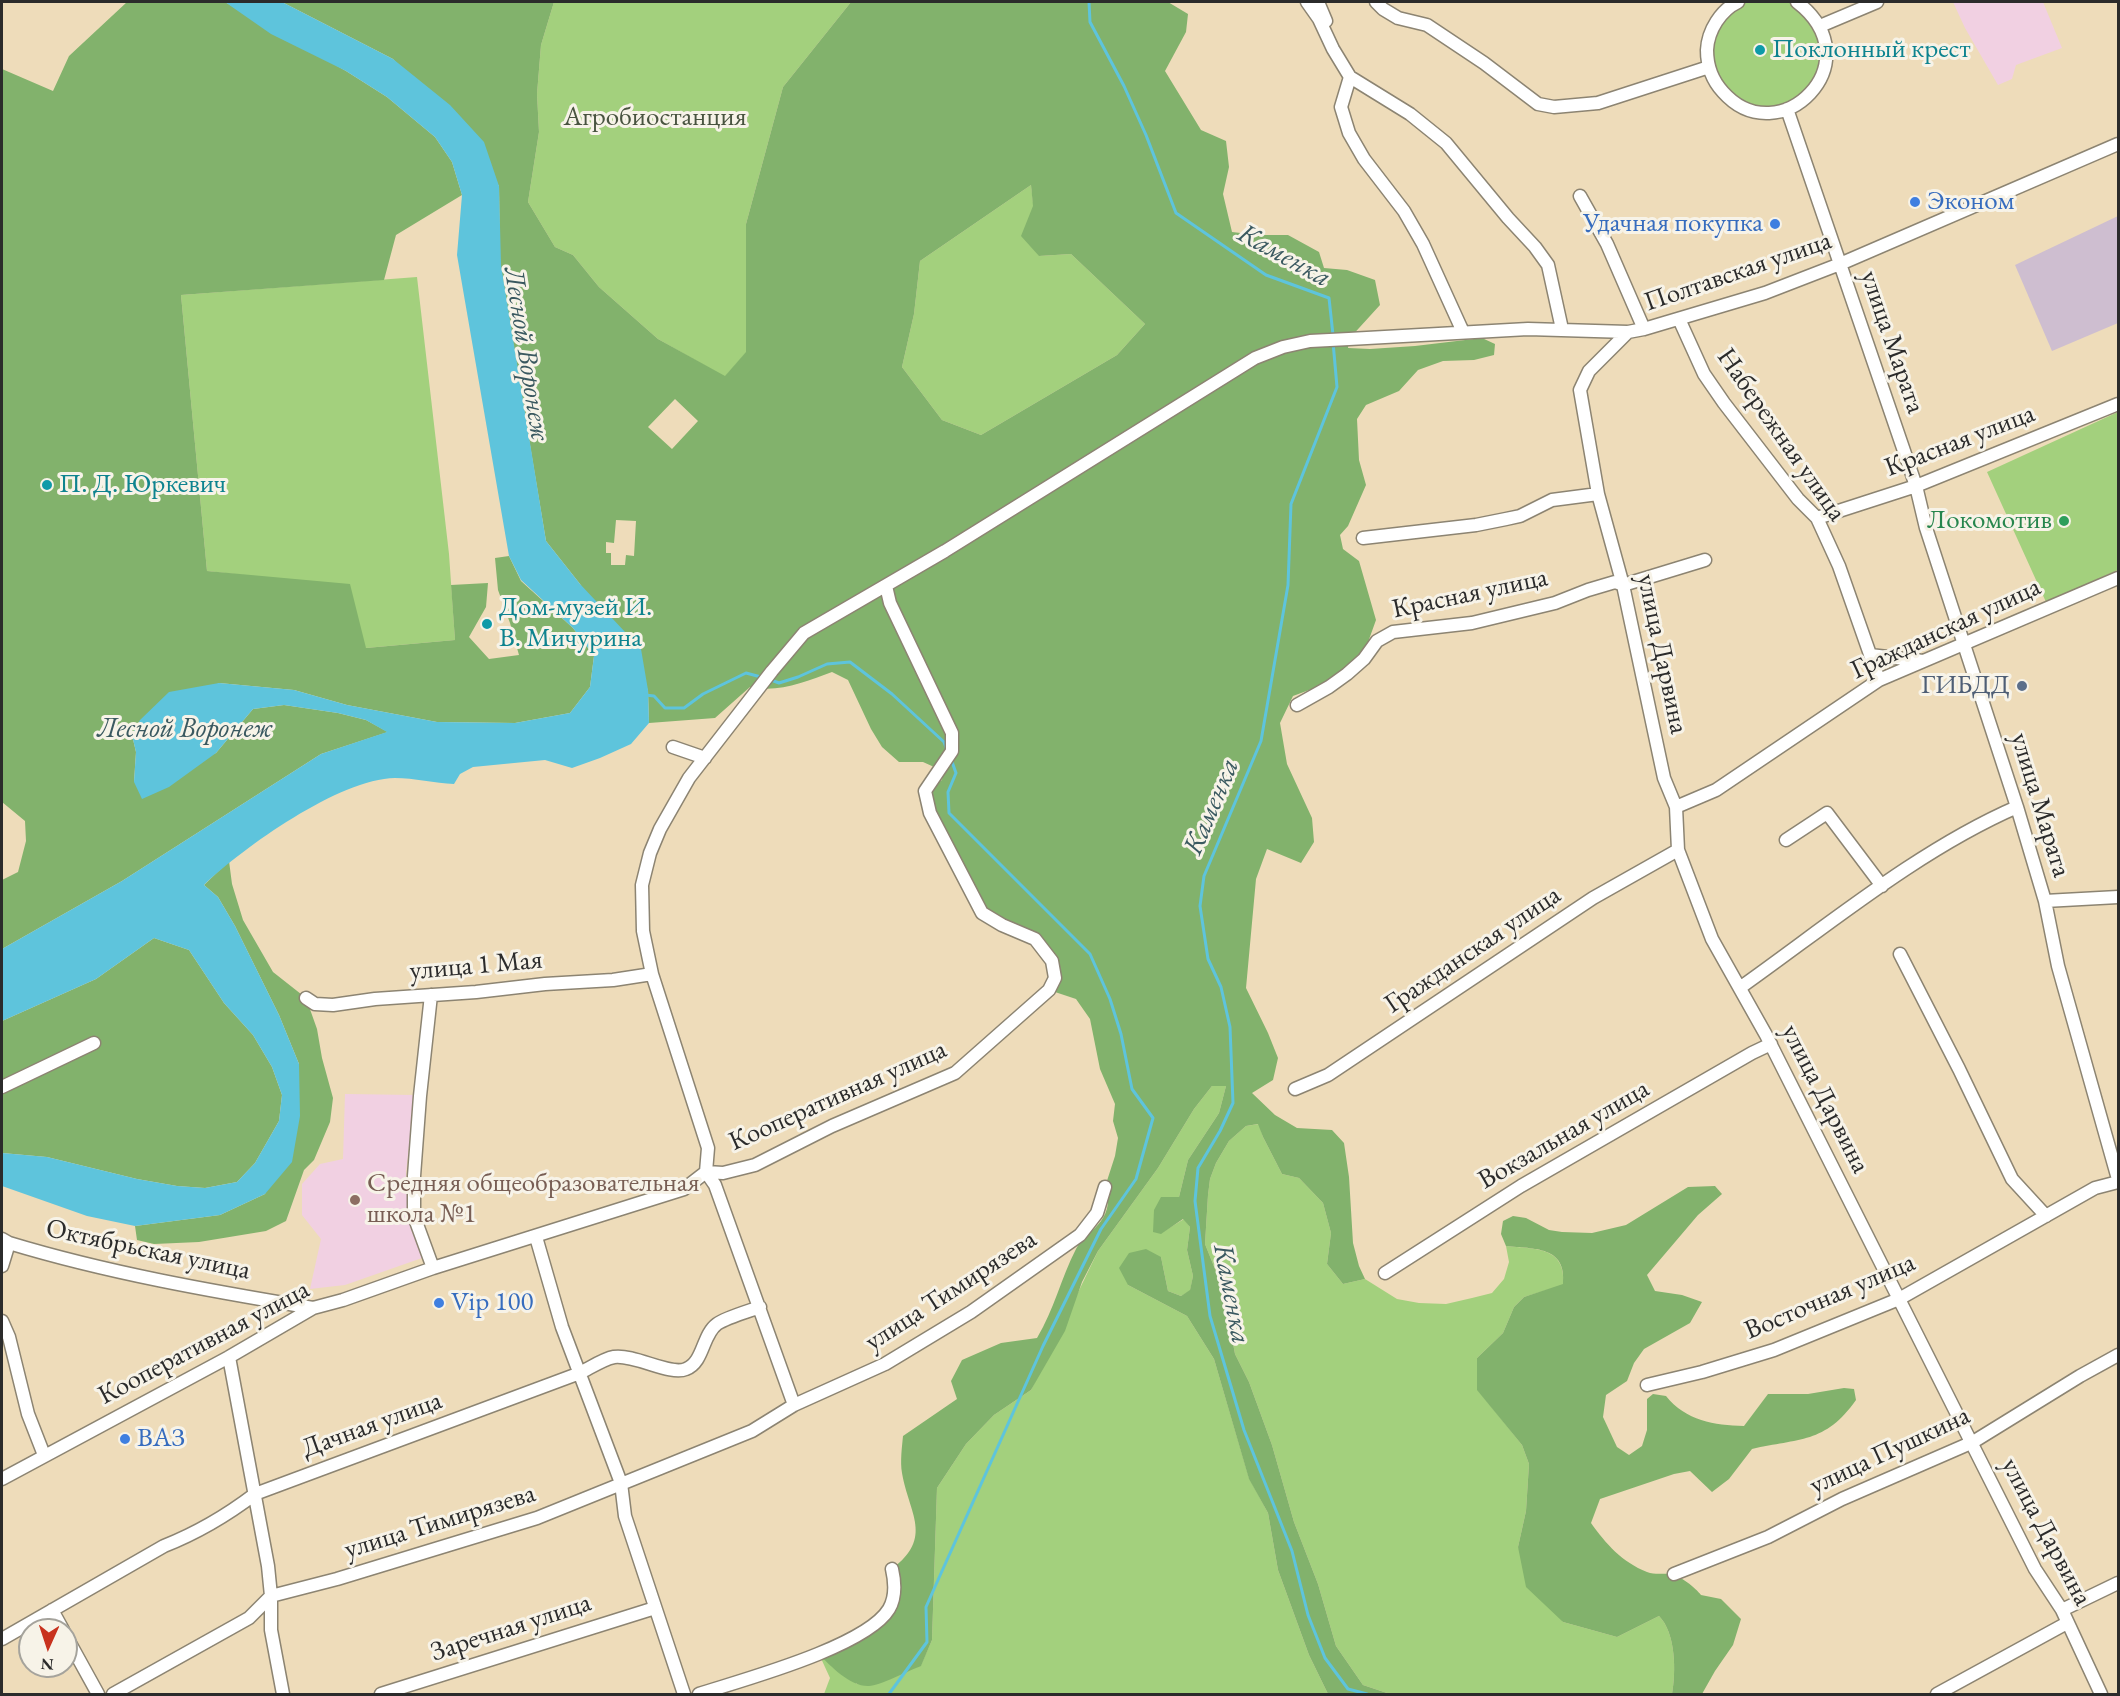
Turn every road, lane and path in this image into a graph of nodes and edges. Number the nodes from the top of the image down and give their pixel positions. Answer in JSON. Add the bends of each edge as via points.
{"nodes":[{"id":1,"x":1307,"y":2,"type":"edge"},
{"id":2,"x":1318,"y":2,"type":"edge"},
{"id":3,"x":1376,"y":2,"type":"edge"},
{"id":4,"x":1738,"y":2,"type":"edge"},
{"id":5,"x":1797,"y":2,"type":"edge"},
{"id":6,"x":1877,"y":2,"type":"edge"},
{"id":7,"x":1820,"y":26,"type":"junction"},
{"id":8,"x":1328,"y":37,"type":"junction"},
{"id":9,"x":1709,"y":67,"type":"junction"},
{"id":10,"x":1350,"y":76,"type":"junction"},
{"id":11,"x":1787,"y":110,"type":"junction"},
{"id":12,"x":2118,"y":144,"type":"edge"},
{"id":13,"x":1580,"y":196,"type":"dead end"},
{"id":14,"x":1840,"y":264,"type":"junction"},
{"id":15,"x":1679,"y":319,"type":"junction"},
{"id":16,"x":1562,"y":329,"type":"junction"},
{"id":17,"x":1644,"y":329,"type":"junction"},
{"id":18,"x":1463,"y":332,"type":"junction"},
{"id":19,"x":1628,"y":332,"type":"junction"},
{"id":20,"x":2118,"y":404,"type":"edge"},
{"id":21,"x":1916,"y":486,"type":"junction"},
{"id":22,"x":1598,"y":494,"type":"junction"},
{"id":23,"x":1817,"y":518,"type":"junction"},
{"id":24,"x":1363,"y":538,"type":"dead end"},
{"id":25,"x":1705,"y":560,"type":"dead end"},
{"id":26,"x":2118,"y":578,"type":"edge"},
{"id":27,"x":1623,"y":585,"type":"junction"},
{"id":28,"x":886,"y":586,"type":"junction"},
{"id":29,"x":1965,"y":644,"type":"junction"},
{"id":30,"x":1870,"y":655,"type":"junction"},
{"id":31,"x":1923,"y":661,"type":"junction"},
{"id":32,"x":1879,"y":680,"type":"junction"},
{"id":33,"x":1298,"y":705,"type":"dead end"},
{"id":34,"x":674,"y":747,"type":"dead end"},
{"id":35,"x":705,"y":758,"type":"junction"},
{"id":36,"x":1676,"y":807,"type":"junction"},
{"id":37,"x":2017,"y":807,"type":"junction"},
{"id":38,"x":1786,"y":840,"type":"dead end"},
{"id":39,"x":1678,"y":850,"type":"junction"},
{"id":40,"x":1882,"y":886,"type":"junction"},
{"id":41,"x":2118,"y":897,"type":"edge"},
{"id":42,"x":2045,"y":901,"type":"junction"},
{"id":43,"x":1900,"y":954,"type":"dead end"},
{"id":44,"x":652,"y":974,"type":"junction"},
{"id":45,"x":1741,"y":987,"type":"junction"},
{"id":46,"x":431,"y":995,"type":"junction"},
{"id":47,"x":306,"y":998,"type":"dead end"},
{"id":48,"x":94,"y":1043,"type":"dead end"},
{"id":49,"x":1771,"y":1044,"type":"junction"},
{"id":50,"x":2,"y":1087,"type":"edge"},
{"id":51,"x":1295,"y":1089,"type":"dead end"},
{"id":52,"x":706,"y":1172,"type":"junction"},
{"id":53,"x":2118,"y":1180,"type":"edge"},
{"id":54,"x":1105,"y":1187,"type":"dead end"},
{"id":55,"x":2046,"y":1216,"type":"junction"},
{"id":56,"x":536,"y":1237,"type":"junction"},
{"id":57,"x":5,"y":1241,"type":"edge"},
{"id":58,"x":2,"y":1266,"type":"edge"},
{"id":59,"x":433,"y":1268,"type":"junction"},
{"id":60,"x":1385,"y":1273,"type":"dead end"},
{"id":61,"x":1899,"y":1299,"type":"junction"},
{"id":62,"x":760,"y":1307,"type":"junction"},
{"id":63,"x":313,"y":1308,"type":"junction"},
{"id":64,"x":2,"y":1321,"type":"edge"},
{"id":65,"x":2118,"y":1355,"type":"edge"},
{"id":66,"x":229,"y":1358,"type":"junction"},
{"id":67,"x":580,"y":1373,"type":"junction"},
{"id":68,"x":1647,"y":1385,"type":"dead end"},
{"id":69,"x":794,"y":1406,"type":"junction"},
{"id":70,"x":1972,"y":1442,"type":"junction"},
{"id":71,"x":44,"y":1455,"type":"junction"},
{"id":72,"x":2,"y":1479,"type":"edge"},
{"id":73,"x":621,"y":1483,"type":"junction"},
{"id":74,"x":255,"y":1494,"type":"junction"},
{"id":75,"x":892,"y":1569,"type":"dead end"},
{"id":76,"x":1674,"y":1574,"type":"dead end"},
{"id":77,"x":2118,"y":1583,"type":"edge"},
{"id":78,"x":271,"y":1596,"type":"junction"},
{"id":79,"x":655,"y":1608,"type":"junction"},
{"id":80,"x":2062,"y":1610,"type":"junction"},
{"id":81,"x":52,"y":1611,"type":"junction"},
{"id":82,"x":56,"y":1618,"type":"edge"},
{"id":83,"x":2067,"y":1623,"type":"junction"},
{"id":84,"x":2,"y":1639,"type":"edge"},
{"id":85,"x":78,"y":1658,"type":"edge"},
{"id":86,"x":98,"y":1695,"type":"edge"},
{"id":87,"x":113,"y":1695,"type":"edge"},
{"id":88,"x":283,"y":1695,"type":"edge"},
{"id":89,"x":381,"y":1695,"type":"edge"},
{"id":90,"x":684,"y":1695,"type":"edge"},
{"id":91,"x":699,"y":1695,"type":"edge"},
{"id":92,"x":1937,"y":1695,"type":"edge"},
{"id":93,"x":2101,"y":1695,"type":"edge"}],
"edges":[{"from":1,"to":8,"type":"street"},
{"from":2,"to":8,"type":"street","via":[[1326,18]]},
{"from":3,"to":9,"type":"street","via":[[1398,18],[1427,25],[1538,104],[1554,107],[1598,103]]},
{"from":4,"to":9,"type":"street","via":[[1720,16],[1711,32],[1707,49]]},
{"from":5,"to":7,"type":"street"},
{"from":6,"to":7,"type":"street"},
{"from":7,"to":11,"type":"street","via":[[1826,45],[1826,65],[1818,84],[1804,100]]},
{"from":8,"to":10,"type":"street"},
{"from":9,"to":11,"type":"street","via":[[1730,100],[1767,113]]},
{"from":10,"to":16,"type":"street","via":[[1410,114],[1446,143],[1535,247],[1548,265]]},
{"from":10,"to":18,"type":"street","via":[[1341,107],[1349,133],[1404,211]]},
{"from":11,"to":14,"type":"street","name":"улица Марата"},
{"from":12,"to":14,"type":"street","name":"Полтавская улица"},
{"from":13,"to":17,"type":"street","via":[[1607,244]]},
{"from":14,"to":15,"type":"street","name":"Полтавская улица","via":[[1765,293]]},
{"from":14,"to":21,"type":"street","name":"улица Марата"},
{"from":15,"to":17,"type":"street","name":"Полтавская улица"},
{"from":15,"to":23,"type":"street","name":"Набережная улица","via":[[1704,374],[1724,403]]},
{"from":16,"to":18,"type":"street","name":"Полтавская улица"},
{"from":16,"to":19,"type":"street","name":"Полтавская улица"},
{"from":17,"to":19,"type":"street","name":"Полтавская улица"},
{"from":18,"to":28,"type":"street","name":"Полтавская улица","via":[[1310,341],[1254,358]]},
{"from":19,"to":22,"type":"street","name":"улица Дарвина","via":[[1589,370],[1580,390]]},
{"from":20,"to":21,"type":"street","name":"Красная улица"},
{"from":21,"to":23,"type":"street","name":"Красная улица"},
{"from":21,"to":29,"type":"street","name":"улица Марата"},
{"from":22,"to":24,"type":"street","via":[[1552,500],[1520,516],[1476,525]]},
{"from":22,"to":27,"type":"street","name":"улица Дарвина"},
{"from":23,"to":30,"type":"street","name":"Набережная улица","via":[[1839,566]]},
{"from":25,"to":27,"type":"street","name":"Красная улица"},
{"from":26,"to":29,"type":"street","name":"Гражданская улица"},
{"from":27,"to":33,"type":"street","name":"Красная улица","via":[[1615,582],[1555,603],[1472,623],[1393,632],[1377,641],[1347,674]]},
{"from":27,"to":36,"type":"street","name":"улица Дарвина","via":[[1664,778]]},
{"from":28,"to":35,"type":"street","name":"Полтавская улица","via":[[804,633]]},
{"from":28,"to":52,"type":"street","name":"Кооперативная улица","via":[[890,603],[952,733],[952,751],[925,791],[930,813],[982,913],[1035,939],[1052,961],[1055,978],[1049,990],[956,1073],[832,1126],[755,1165],[723,1173]]},
{"from":29,"to":31,"type":"street","name":"Гражданская улица"},
{"from":29,"to":37,"type":"street","name":"улица Марата"},
{"from":30,"to":31,"type":"street"},
{"from":30,"to":32,"type":"street","name":"Набережная улица"},
{"from":31,"to":32,"type":"street","name":"Гражданская улица"},
{"from":32,"to":36,"type":"street","name":"Гражданская улица","via":[[1716,790]]},
{"from":34,"to":35,"type":"street"},
{"from":35,"to":44,"type":"street","via":[[660,829],[642,885],[643,931]]},
{"from":36,"to":39,"type":"street","name":"улица Дарвина"},
{"from":37,"to":40,"type":"street","via":[[1955,838]]},
{"from":37,"to":42,"type":"street","name":"улица Марата"},
{"from":38,"to":40,"type":"street","via":[[1827,813]]},
{"from":39,"to":45,"type":"street","name":"улица Дарвина","via":[[1712,939]]},
{"from":39,"to":51,"type":"street","name":"Гражданская улица","via":[[1593,898],[1328,1075]]},
{"from":40,"to":45,"type":"street"},
{"from":41,"to":42,"type":"street"},
{"from":42,"to":53,"type":"street","name":"улица Марата","via":[[2058,966]]},
{"from":43,"to":55,"type":"street","via":[[2012,1179]]},
{"from":44,"to":46,"type":"street","name":"улица 1 Мая"},
{"from":44,"to":52,"type":"street","via":[[708,1148]]},
{"from":45,"to":49,"type":"street","name":"улица Дарвина"},
{"from":46,"to":47,"type":"street","name":"улица 1 Мая","via":[[333,1005],[315,1004]]},
{"from":46,"to":59,"type":"street","via":[[420,1096],[414,1216]]},
{"from":48,"to":50,"type":"street"},
{"from":49,"to":60,"type":"street","name":"Вокзальная улица","via":[[1521,1186]]},
{"from":49,"to":61,"type":"street","name":"улица Дарвина"},
{"from":52,"to":56,"type":"street","name":"Кооперативная улица","via":[[684,1189]]},
{"from":52,"to":62,"type":"street","via":[[715,1185]]},
{"from":53,"to":55,"type":"street","name":"Восточная улица","via":[[2095,1188]]},
{"from":54,"to":69,"type":"street","name":"улица Тимирязева","via":[[1097,1213],[1080,1235],[999,1293],[885,1364]]},
{"from":55,"to":61,"type":"street","name":"Восточная улица"},
{"from":56,"to":59,"type":"street","name":"Кооперативная улица"},
{"from":56,"to":67,"type":"street","via":[[561,1327]]},
{"from":57,"to":58,"type":"street"},
{"from":57,"to":63,"type":"street","name":"Октябрьская улица","via":[[67,1260]]},
{"from":59,"to":63,"type":"street","name":"Кооперативная улица"},
{"from":61,"to":68,"type":"street","name":"Восточная улица","via":[[1774,1350]]},
{"from":61,"to":70,"type":"street","name":"улица Дарвина"},
{"from":62,"to":67,"type":"street","name":"Дачная улица","via":[[717,1324],[693,1366],[683,1371],[613,1357]]},
{"from":62,"to":69,"type":"street"},
{"from":63,"to":66,"type":"street","name":"Кооперативная улица"},
{"from":64,"to":71,"type":"street","via":[[28,1414]]},
{"from":65,"to":70,"type":"street","name":"улица Пушкина"},
{"from":66,"to":71,"type":"street","name":"Кооперативная улица"},
{"from":66,"to":74,"type":"street"},
{"from":67,"to":73,"type":"street"},
{"from":67,"to":74,"type":"street","name":"Дачная улица"},
{"from":69,"to":73,"type":"street","name":"улица Тимирязева","via":[[752,1431]]},
{"from":70,"to":76,"type":"street","name":"улица Пушкина","via":[[1842,1498],[1768,1537]]},
{"from":70,"to":80,"type":"street","name":"улица Дарвина","via":[[2035,1569]]},
{"from":71,"to":72,"type":"street","name":"Кооперативная улица"},
{"from":73,"to":78,"type":"street","name":"улица Тимирязева","via":[[537,1518]]},
{"from":73,"to":79,"type":"street","via":[[625,1516]]},
{"from":74,"to":78,"type":"street"},
{"from":74,"to":81,"type":"street","name":"Дачная улица","via":[[226,1516],[164,1546]]},
{"from":75,"to":91,"type":"street","via":[[895,1585],[889,1609],[870,1629],[827,1651]]},
{"from":77,"to":80,"type":"street"},
{"from":78,"to":87,"type":"street","via":[[249,1618]]},
{"from":78,"to":88,"type":"street","via":[[271,1630]]},
{"from":79,"to":89,"type":"street","name":"Заречная улица"},
{"from":79,"to":90,"type":"street"},
{"from":80,"to":83,"type":"street","name":"улица Дарвина"},
{"from":81,"to":82,"type":"street"},
{"from":81,"to":84,"type":"street","name":"Дачная улица"},
{"from":83,"to":92,"type":"street"},
{"from":83,"to":93,"type":"street","name":"улица Дарвина"},
{"from":85,"to":86,"type":"street"}]}
